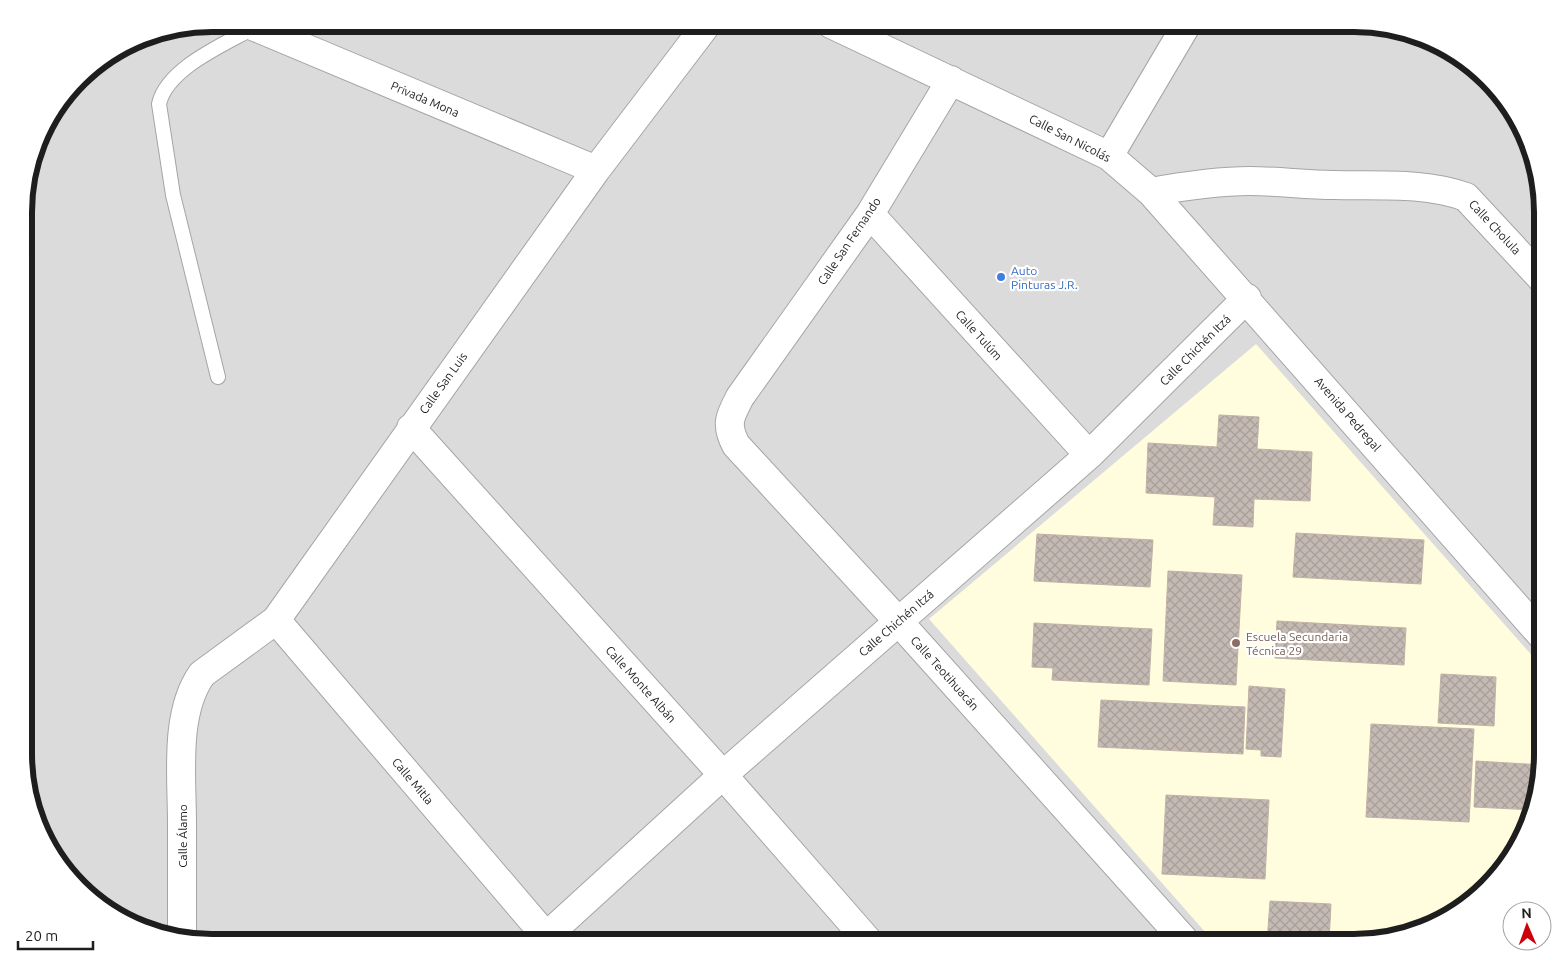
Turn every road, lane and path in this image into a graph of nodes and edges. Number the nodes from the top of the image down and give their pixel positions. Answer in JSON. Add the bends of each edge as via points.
{"nodes":[{"id":1,"x":246,"y":32,"type":"edge"},
{"id":2,"x":270,"y":32,"type":"edge"},
{"id":3,"x":702,"y":32,"type":"edge"},
{"id":4,"x":847,"y":32,"type":"edge"},
{"id":5,"x":1182,"y":32,"type":"edge"},
{"id":6,"x":951,"y":80,"type":"junction"},
{"id":7,"x":1110,"y":156,"type":"junction"},
{"id":8,"x":596,"y":170,"type":"junction"},
{"id":9,"x":1152,"y":192,"type":"junction"},
{"id":10,"x":870,"y":214,"type":"junction"},
{"id":11,"x":1534,"y":270,"type":"edge"},
{"id":12,"x":1247,"y":298,"type":"junction"},
{"id":13,"x":218,"y":377,"type":"dead end"},
{"id":14,"x":740,"y":397,"type":"joint"},
{"id":15,"x":411,"y":428,"type":"junction"},
{"id":16,"x":1089,"y":456,"type":"junction"},
{"id":17,"x":276,"y":620,"type":"junction"},
{"id":18,"x":898,"y":621,"type":"junction"},
{"id":19,"x":1534,"y":627,"type":"edge"},
{"id":20,"x":182,"y":735,"type":"joint"},
{"id":21,"x":723,"y":775,"type":"junction"},
{"id":22,"x":182,"y":931,"type":"edge"},
{"id":23,"x":541,"y":934,"type":"edge"},
{"id":24,"x":552,"y":934,"type":"edge"},
{"id":25,"x":861,"y":934,"type":"edge"},
{"id":26,"x":1179,"y":934,"type":"edge"}],
"edges":[{"from":1,"to":13,"type":"lane","via":[[172,79],[159,104],[173,195]]},
{"from":2,"to":8,"type":"street","name":"Privada Mona"},
{"from":3,"to":8,"type":"street","name":"Calle San Luis"},
{"from":4,"to":6,"type":"street","name":"Calle San Nicolás"},
{"from":5,"to":7,"type":"street"},
{"from":6,"to":7,"type":"street","name":"Calle San Nicolás"},
{"from":6,"to":10,"type":"street","name":"Calle San Fernando"},
{"from":7,"to":9,"type":"street","name":"Calle San Nicolás"},
{"from":8,"to":15,"type":"street","name":"Calle San Luis"},
{"from":9,"to":11,"type":"street","name":"Calle Cholula","via":[[1190,184],[1250,181],[1410,186],[1451,191],[1466,197]]},
{"from":9,"to":12,"type":"street","name":"Avenida Pedregal"},
{"from":10,"to":14,"type":"street","name":"Calle San Fernando"},
{"from":10,"to":16,"type":"street","name":"Calle Tulúm"},
{"from":12,"to":16,"type":"street","name":"Calle Chichén Itzá"},
{"from":12,"to":19,"type":"street","name":"Avenida Pedregal"},
{"from":14,"to":18,"type":"street","name":"Calle Teotihuacán","via":[[730,419],[731,436],[736,445]]},
{"from":15,"to":17,"type":"street","name":"Calle San Luis"},
{"from":15,"to":21,"type":"street","name":"Calle Monte Albán"},
{"from":16,"to":18,"type":"street","name":"Calle Chichén Itzá"},
{"from":17,"to":20,"type":"street","name":"Calle San Luis","via":[[202,674],[190,696]]},
{"from":17,"to":23,"type":"street","name":"Calle Mitla"},
{"from":18,"to":21,"type":"street","name":"Calle Chichén Itzá"},
{"from":18,"to":26,"type":"street","name":"Calle Teotihuacán"},
{"from":20,"to":22,"type":"street","name":"Calle Álamo"},
{"from":21,"to":24,"type":"street","name":"Calle Chichén Itzá"},
{"from":21,"to":25,"type":"street","name":"Calle Monte Albán"}]}
